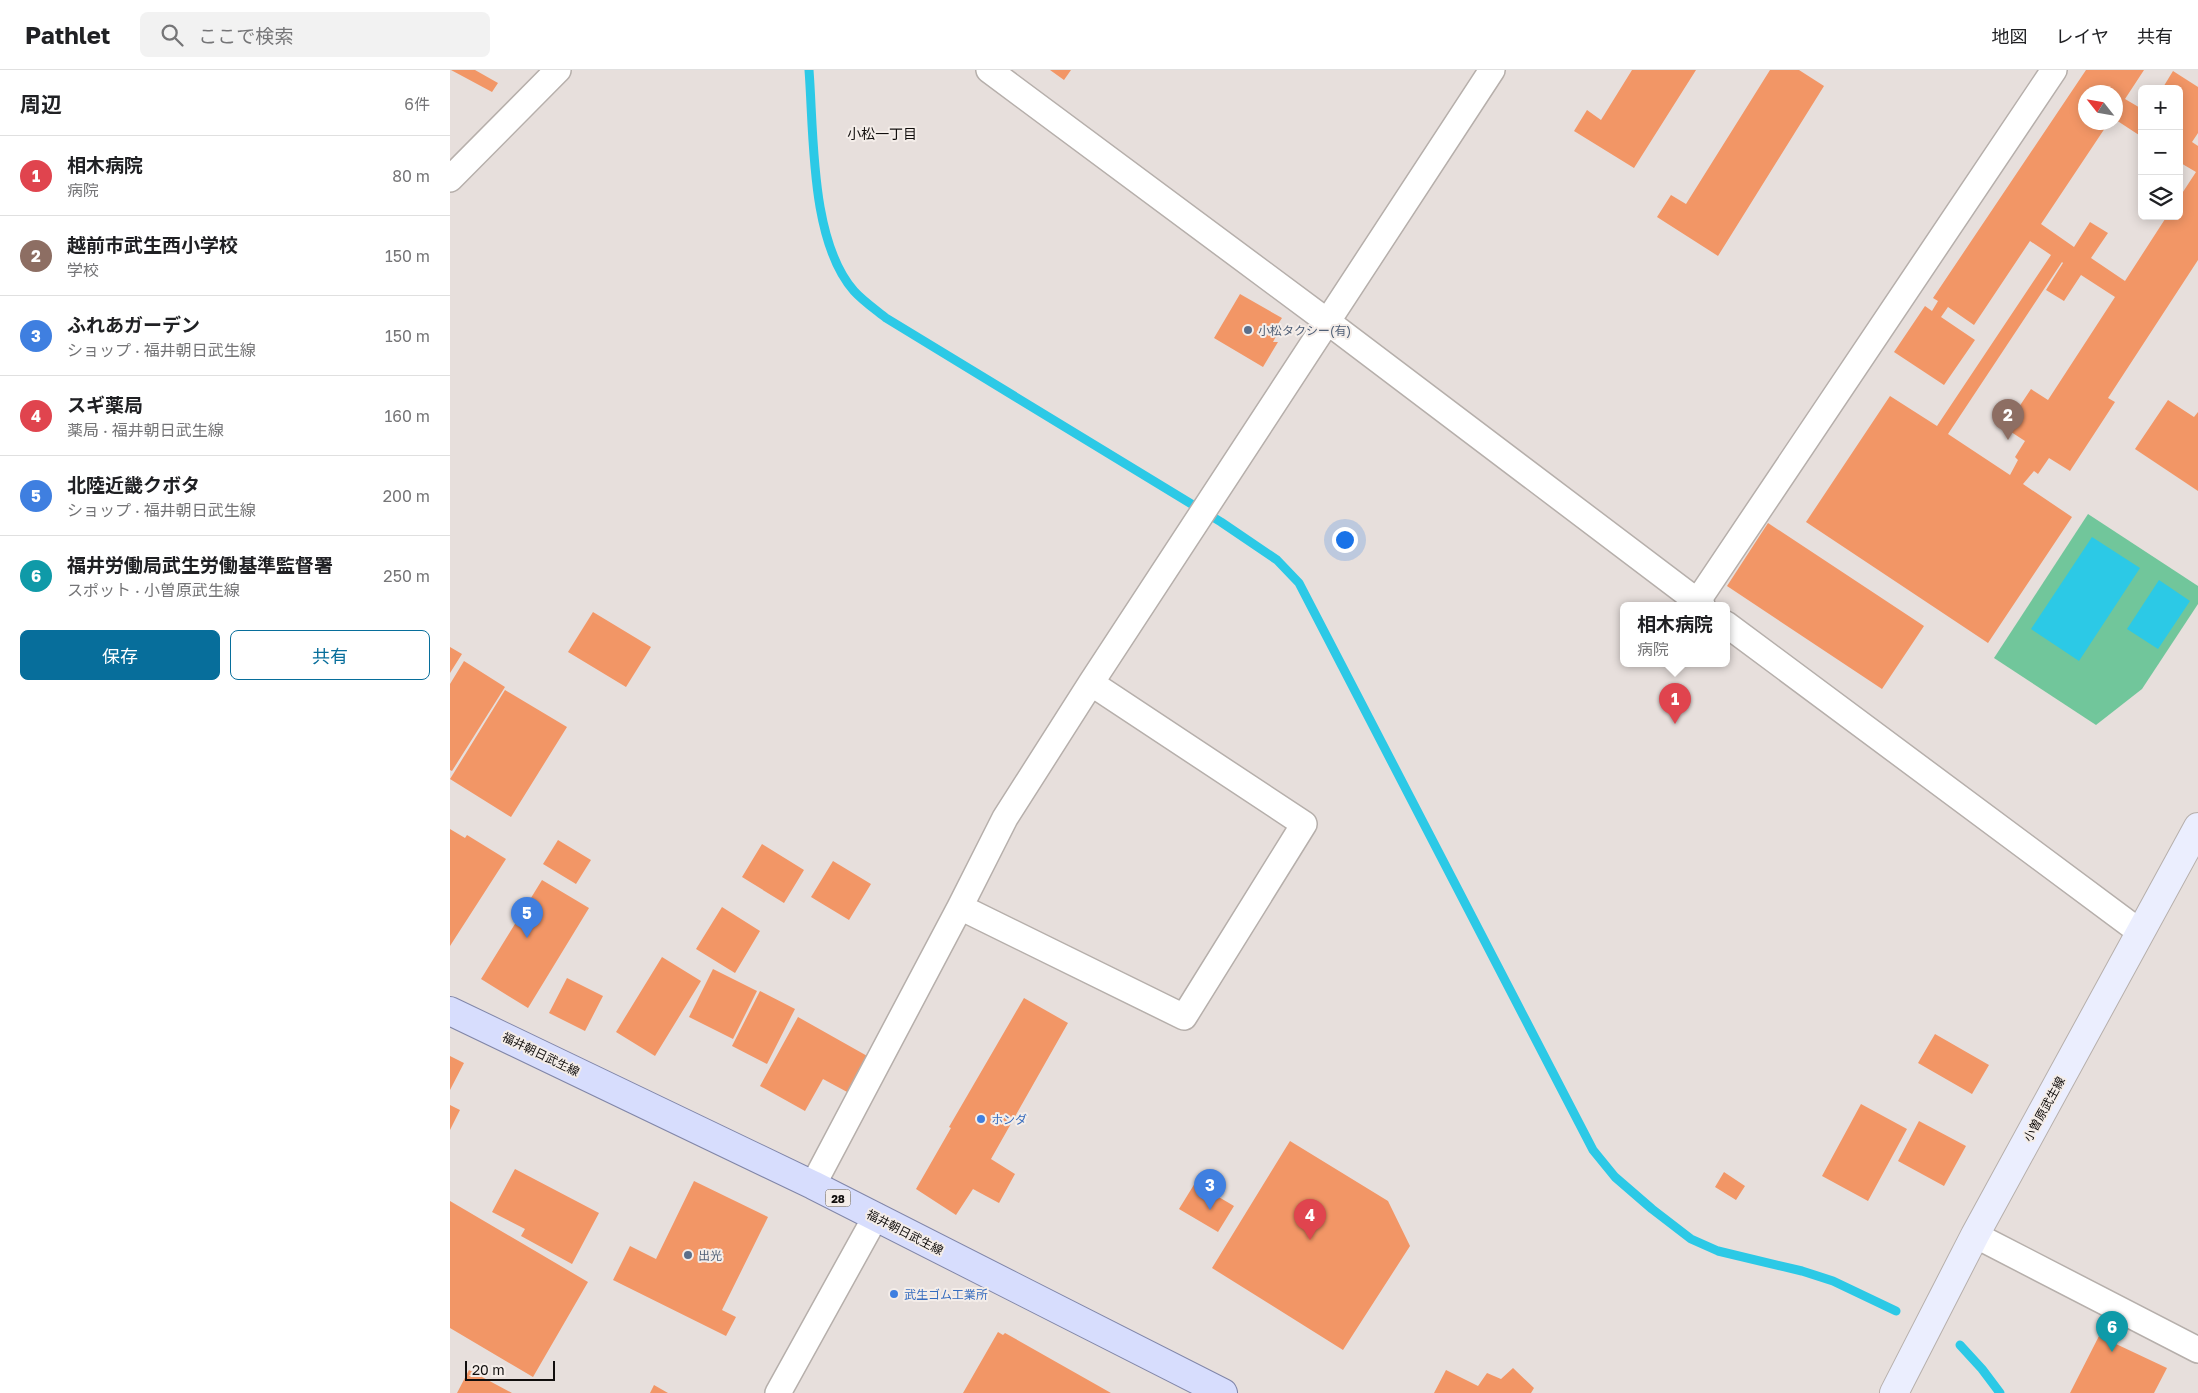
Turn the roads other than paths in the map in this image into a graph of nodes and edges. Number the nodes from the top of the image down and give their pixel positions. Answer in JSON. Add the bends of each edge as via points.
{"nodes":[{"id":1,"x":558,"y":70,"type":"edge"},
{"id":2,"x":989,"y":70,"type":"edge"},
{"id":3,"x":1492,"y":70,"type":"edge"},
{"id":4,"x":2054,"y":70,"type":"edge"},
{"id":5,"x":450,"y":178,"type":"edge"},
{"id":6,"x":1328,"y":322,"type":"junction"},
{"id":7,"x":1698,"y":602,"type":"edge"},
{"id":8,"x":1700,"y":602,"type":"edge"},
{"id":9,"x":1730,"y":627,"type":"edge"},
{"id":10,"x":1091,"y":683,"type":"junction"},
{"id":11,"x":2198,"y":827,"type":"edge"},
{"id":12,"x":960,"y":907,"type":"junction"},
{"id":13,"x":2140,"y":932,"type":"junction"},
{"id":14,"x":450,"y":1011,"type":"edge"},
{"id":15,"x":813,"y":1185,"type":"junction"},
{"id":16,"x":876,"y":1216,"type":"junction"},
{"id":17,"x":1975,"y":1235,"type":"junction"},
{"id":18,"x":2198,"y":1350,"type":"edge"},
{"id":19,"x":778,"y":1393,"type":"edge"},
{"id":20,"x":1222,"y":1393,"type":"edge"},
{"id":21,"x":1894,"y":1393,"type":"edge"}],
"edges":[{"from":1,"to":5,"type":"street"},
{"from":2,"to":6,"type":"street"},
{"from":3,"to":6,"type":"street"},
{"from":4,"to":8,"type":"street"},
{"from":6,"to":7,"type":"street"},
{"from":6,"to":10,"type":"street"},
{"from":9,"to":13,"type":"street"},
{"from":10,"to":12,"type":"street","via":[[1005,818]]},
{"from":10,"to":12,"type":"street","via":[[1304,824],[1184,1017]]},
{"from":11,"to":13,"type":"main road","name":"小曽原武生線"},
{"from":12,"to":15,"type":"street"},
{"from":13,"to":17,"type":"main road","name":"小曽原武生線"},
{"from":14,"to":15,"type":"main road","name":"福井朝日武生線","number":"28"},
{"from":15,"to":16,"type":"main road","name":"福井朝日武生線","number":"28"},
{"from":16,"to":19,"type":"street"},
{"from":16,"to":20,"type":"main road","name":"福井朝日武生線","number":"28"},
{"from":17,"to":18,"type":"street"},
{"from":17,"to":21,"type":"main road","name":"小曽原武生線"}]}
